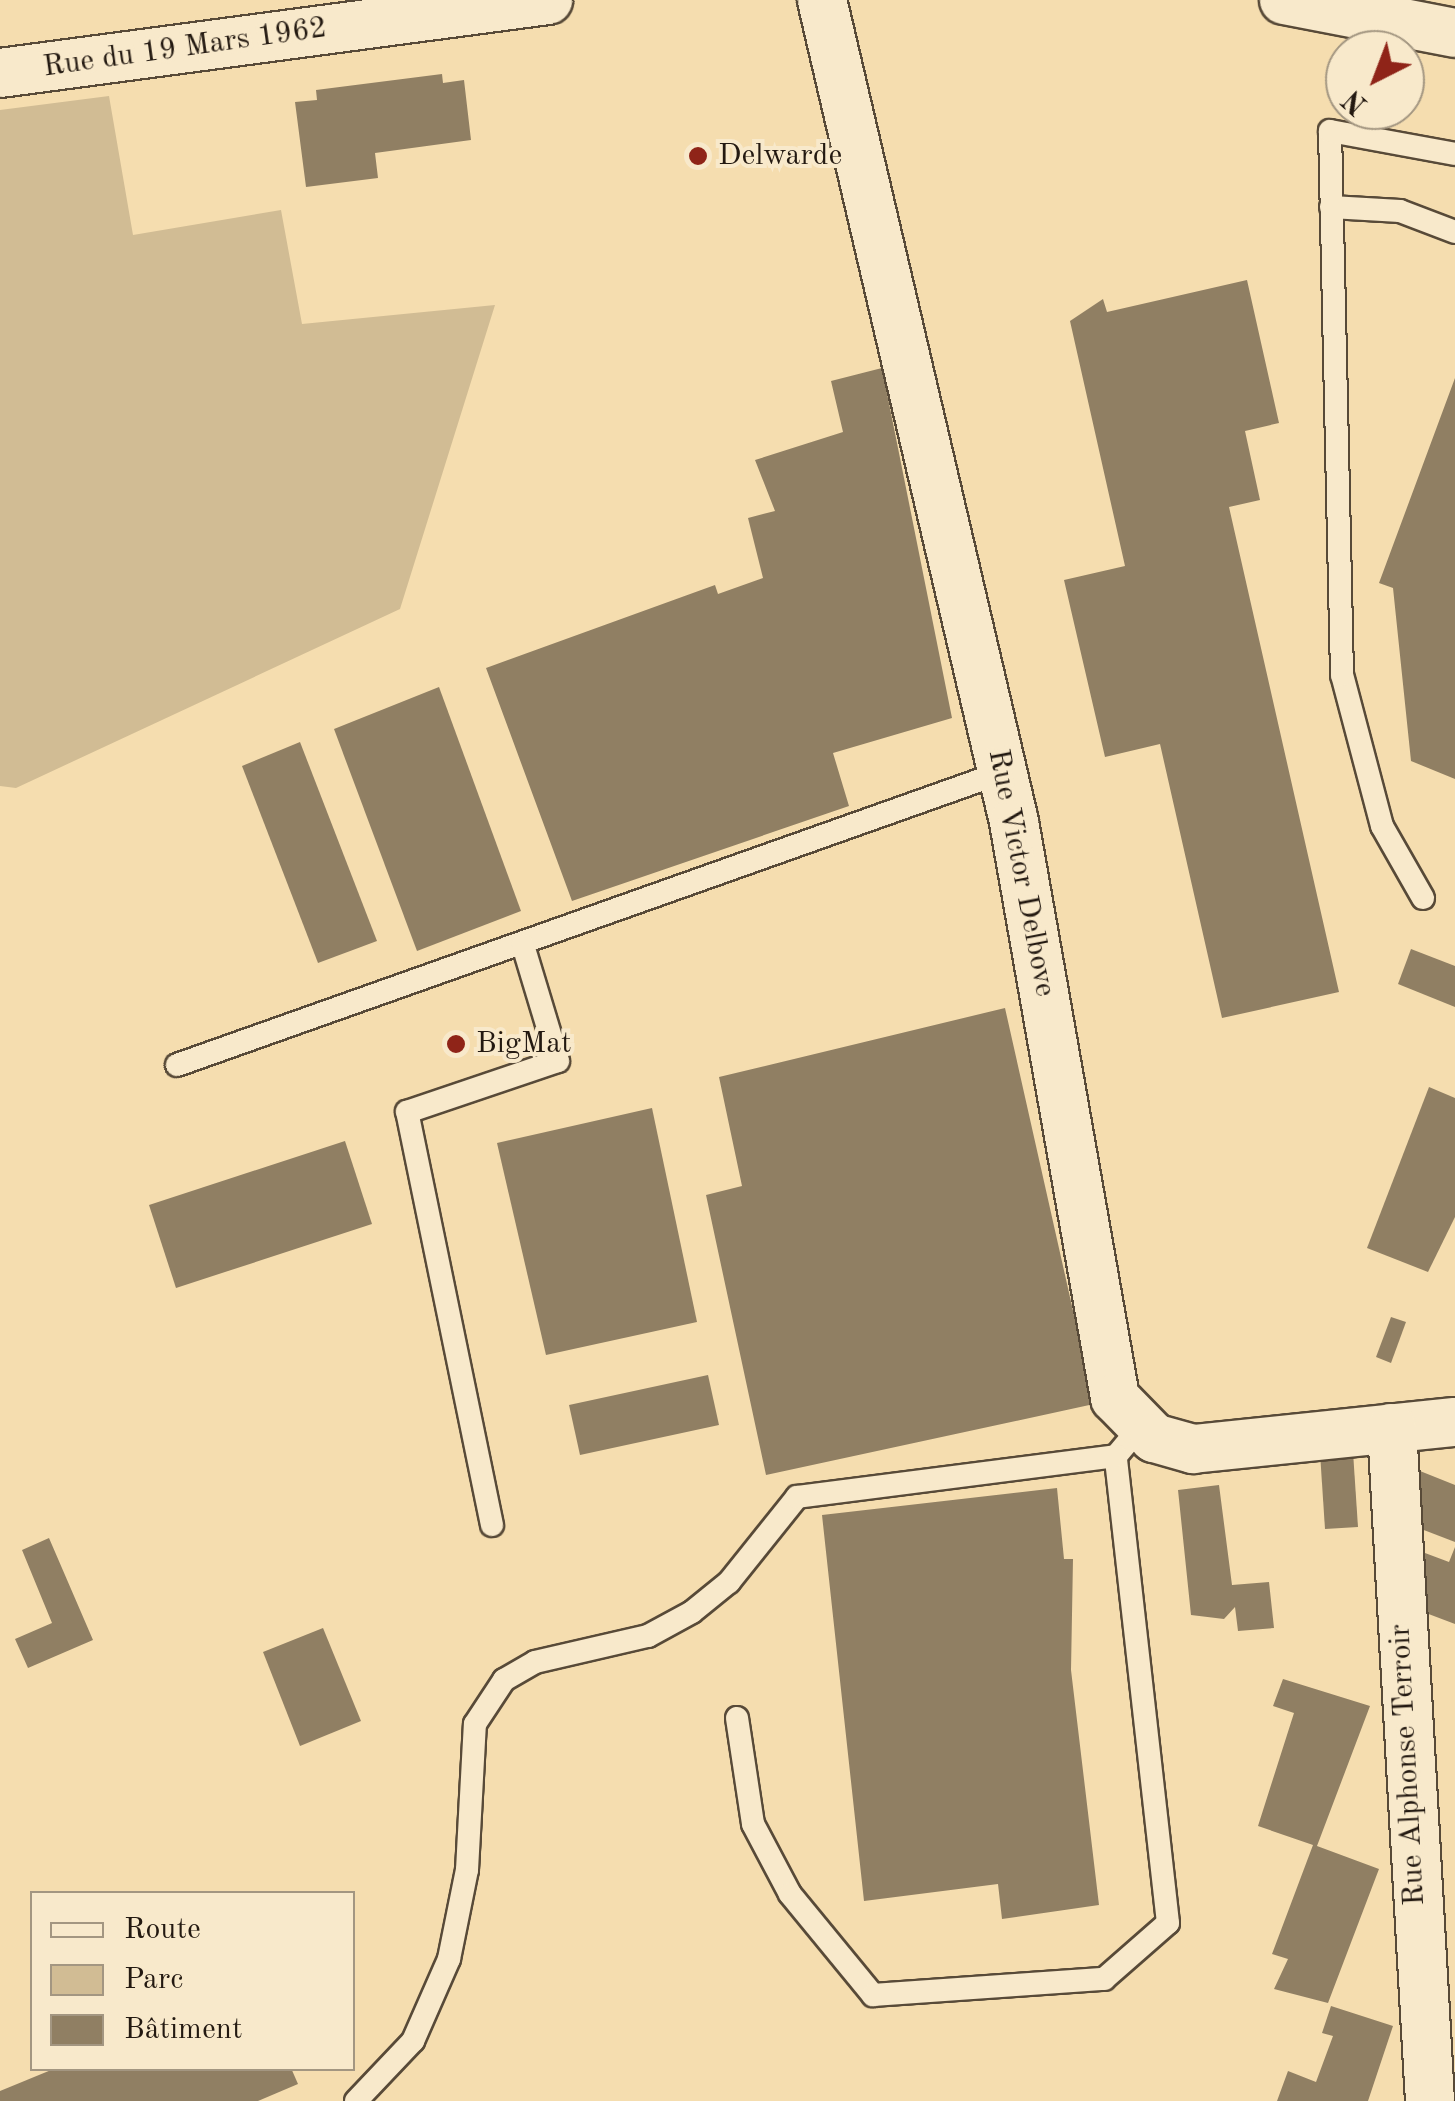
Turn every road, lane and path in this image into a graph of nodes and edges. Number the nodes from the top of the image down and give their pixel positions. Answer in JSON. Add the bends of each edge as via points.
{"nodes":[{"id":1,"x":548,"y":0,"type":"edge"},
{"id":2,"x":822,"y":0,"type":"edge"},
{"id":3,"x":1284,"y":0,"type":"edge"},
{"id":4,"x":1455,"y":33,"type":"edge"},
{"id":5,"x":0,"y":73,"type":"edge"},
{"id":6,"x":1455,"y":154,"type":"edge"},
{"id":7,"x":1331,"y":207,"type":"junction"},
{"id":8,"x":1455,"y":232,"type":"edge"},
{"id":9,"x":1003,"y":772,"type":"junction"},
{"id":10,"x":1423,"y":898,"type":"dead end"},
{"id":11,"x":523,"y":945,"type":"junction"},
{"id":12,"x":177,"y":1065,"type":"dead end"},
{"id":13,"x":1455,"y":1422,"type":"edge"},
{"id":14,"x":1392,"y":1428,"type":"junction"},
{"id":15,"x":1128,"y":1442,"type":"junction"},
{"id":16,"x":492,"y":1525,"type":"dead end"},
{"id":17,"x":737,"y":1718,"type":"dead end"},
{"id":18,"x":356,"y":2101,"type":"edge"},
{"id":19,"x":1430,"y":2101,"type":"edge"}],
"edges":[{"from":1,"to":5,"type":"street","name":"Rue du 19 Mars 1962"},
{"from":2,"to":9,"type":"street","name":"Rue Victor Delbove"},
{"from":3,"to":4,"type":"street"},
{"from":6,"to":7,"type":"lane","via":[[1330,132]]},
{"from":7,"to":8,"type":"lane","via":[[1400,210]]},
{"from":7,"to":10,"type":"lane","via":[[1342,674],[1382,826]]},
{"from":9,"to":11,"type":"lane"},
{"from":9,"to":15,"type":"street","name":"Rue Victor Delbove","via":[[1111,1386]]},
{"from":11,"to":12,"type":"lane"},
{"from":11,"to":16,"type":"lane","via":[[558,1061],[406,1112]]},
{"from":13,"to":14,"type":"street"},
{"from":14,"to":15,"type":"street","via":[[1193,1448]]},
{"from":14,"to":19,"type":"street","name":"Rue Alphonse Terroir"},
{"from":15,"to":17,"type":"lane","via":[[1168,1924],[1104,1980],[873,1995],[790,1894],[753,1824]]},
{"from":15,"to":18,"type":"lane","via":[[797,1497],[729,1582],[692,1612],[504,1680],[475,1724],[467,1870],[448,1959],[412,2041]]}]}
